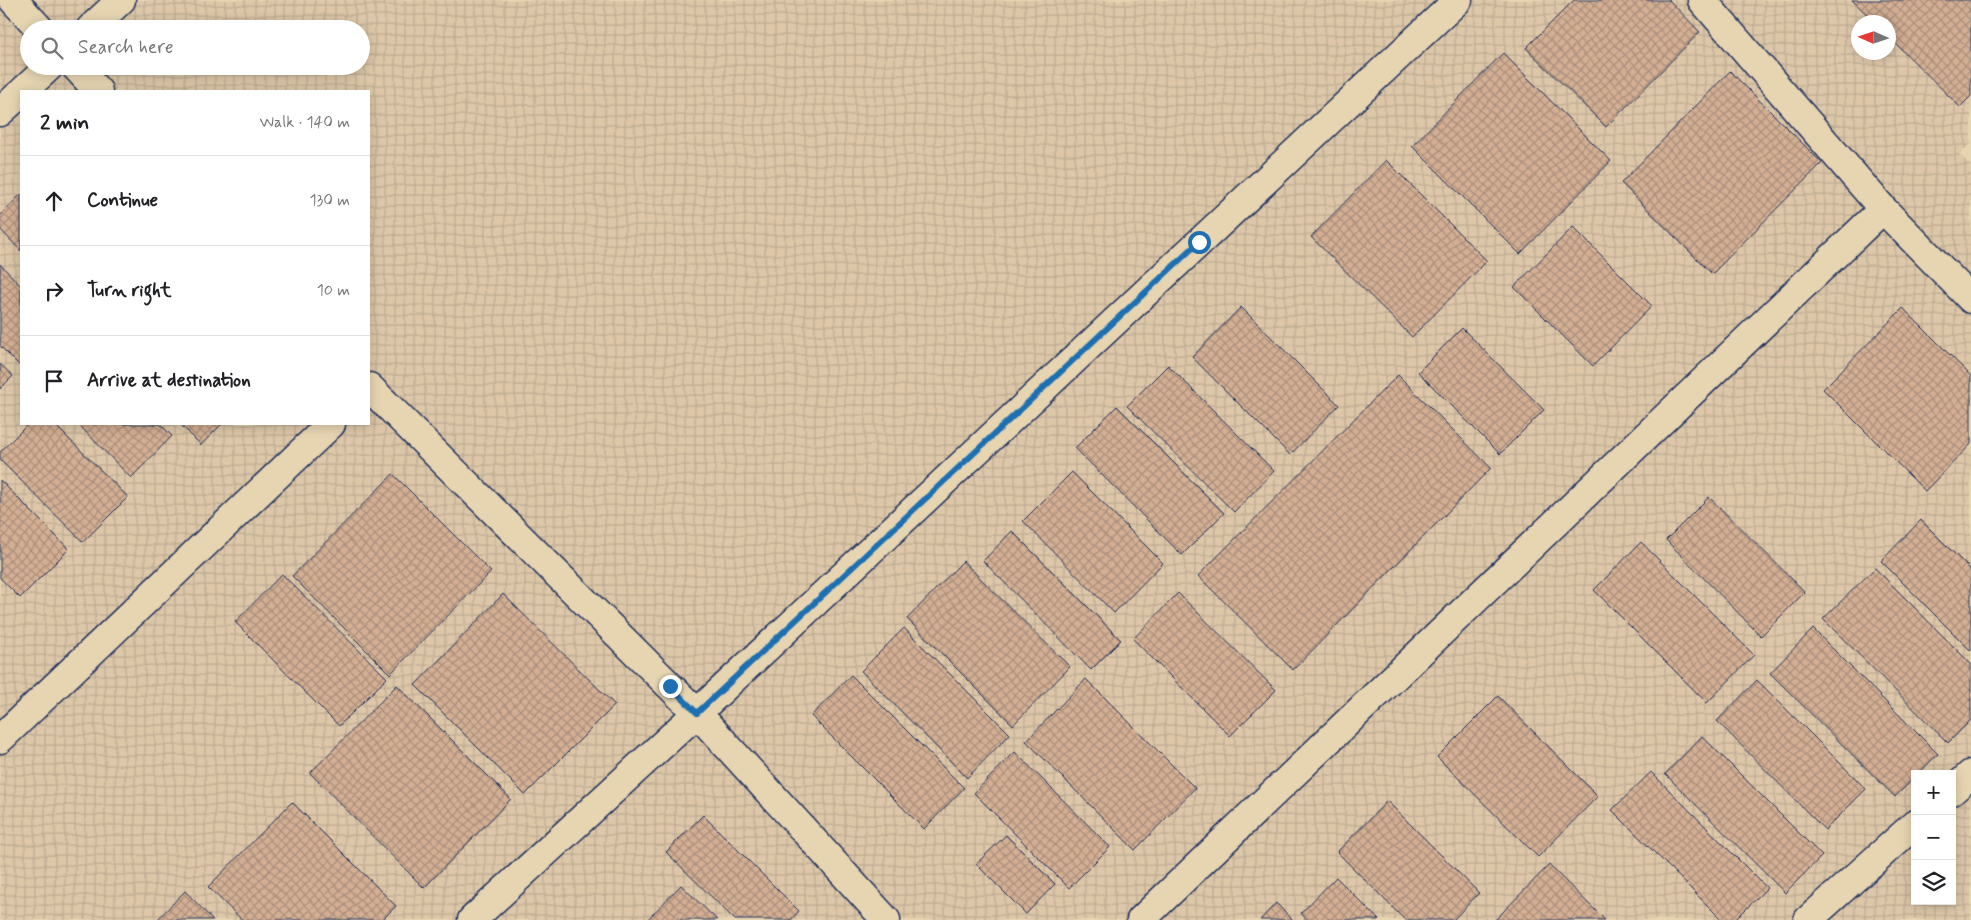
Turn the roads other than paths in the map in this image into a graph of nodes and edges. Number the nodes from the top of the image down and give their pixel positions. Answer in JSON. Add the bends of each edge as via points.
{"nodes":[{"id":1,"x":13,"y":0,"type":"edge"},
{"id":2,"x":121,"y":0,"type":"edge"},
{"id":3,"x":1458,"y":0,"type":"edge"},
{"id":4,"x":1702,"y":0,"type":"edge"},
{"id":5,"x":32,"y":20,"type":"edge"},
{"id":6,"x":100,"y":20,"type":"edge"},
{"id":7,"x":40,"y":75,"type":"edge"},
{"id":8,"x":83,"y":75,"type":"edge"},
{"id":9,"x":24,"y":90,"type":"edge"},
{"id":10,"x":97,"y":90,"type":"edge"},
{"id":11,"x":20,"y":94,"type":"edge"},
{"id":12,"x":0,"y":112,"type":"edge"},
{"id":13,"x":1883,"y":209,"type":"junction"},
{"id":14,"x":1971,"y":299,"type":"edge"},
{"id":15,"x":370,"y":388,"type":"edge"},
{"id":16,"x":330,"y":425,"type":"edge"},
{"id":17,"x":697,"y":713,"type":"junction"},
{"id":18,"x":0,"y":739,"type":"edge"},
{"id":19,"x":1971,"y":774,"type":"edge"},
{"id":20,"x":1956,"y":787,"type":"edge"},
{"id":21,"x":1911,"y":828,"type":"edge"},
{"id":22,"x":472,"y":920,"type":"edge"},
{"id":23,"x":886,"y":920,"type":"edge"},
{"id":24,"x":1141,"y":920,"type":"edge"},
{"id":25,"x":1808,"y":920,"type":"edge"}],
"edges":[{"from":1,"to":5,"type":"lane"},
{"from":2,"to":6,"type":"lane"},
{"from":3,"to":17,"type":"lane"},
{"from":4,"to":13,"type":"lane"},
{"from":7,"to":9,"type":"lane"},
{"from":8,"to":10,"type":"lane"},
{"from":11,"to":12,"type":"lane"},
{"from":13,"to":14,"type":"lane"},
{"from":13,"to":24,"type":"lane"},
{"from":15,"to":17,"type":"lane"},
{"from":16,"to":18,"type":"lane"},
{"from":17,"to":22,"type":"lane"},
{"from":17,"to":23,"type":"lane"},
{"from":19,"to":20,"type":"lane"},
{"from":21,"to":25,"type":"lane"}]}
